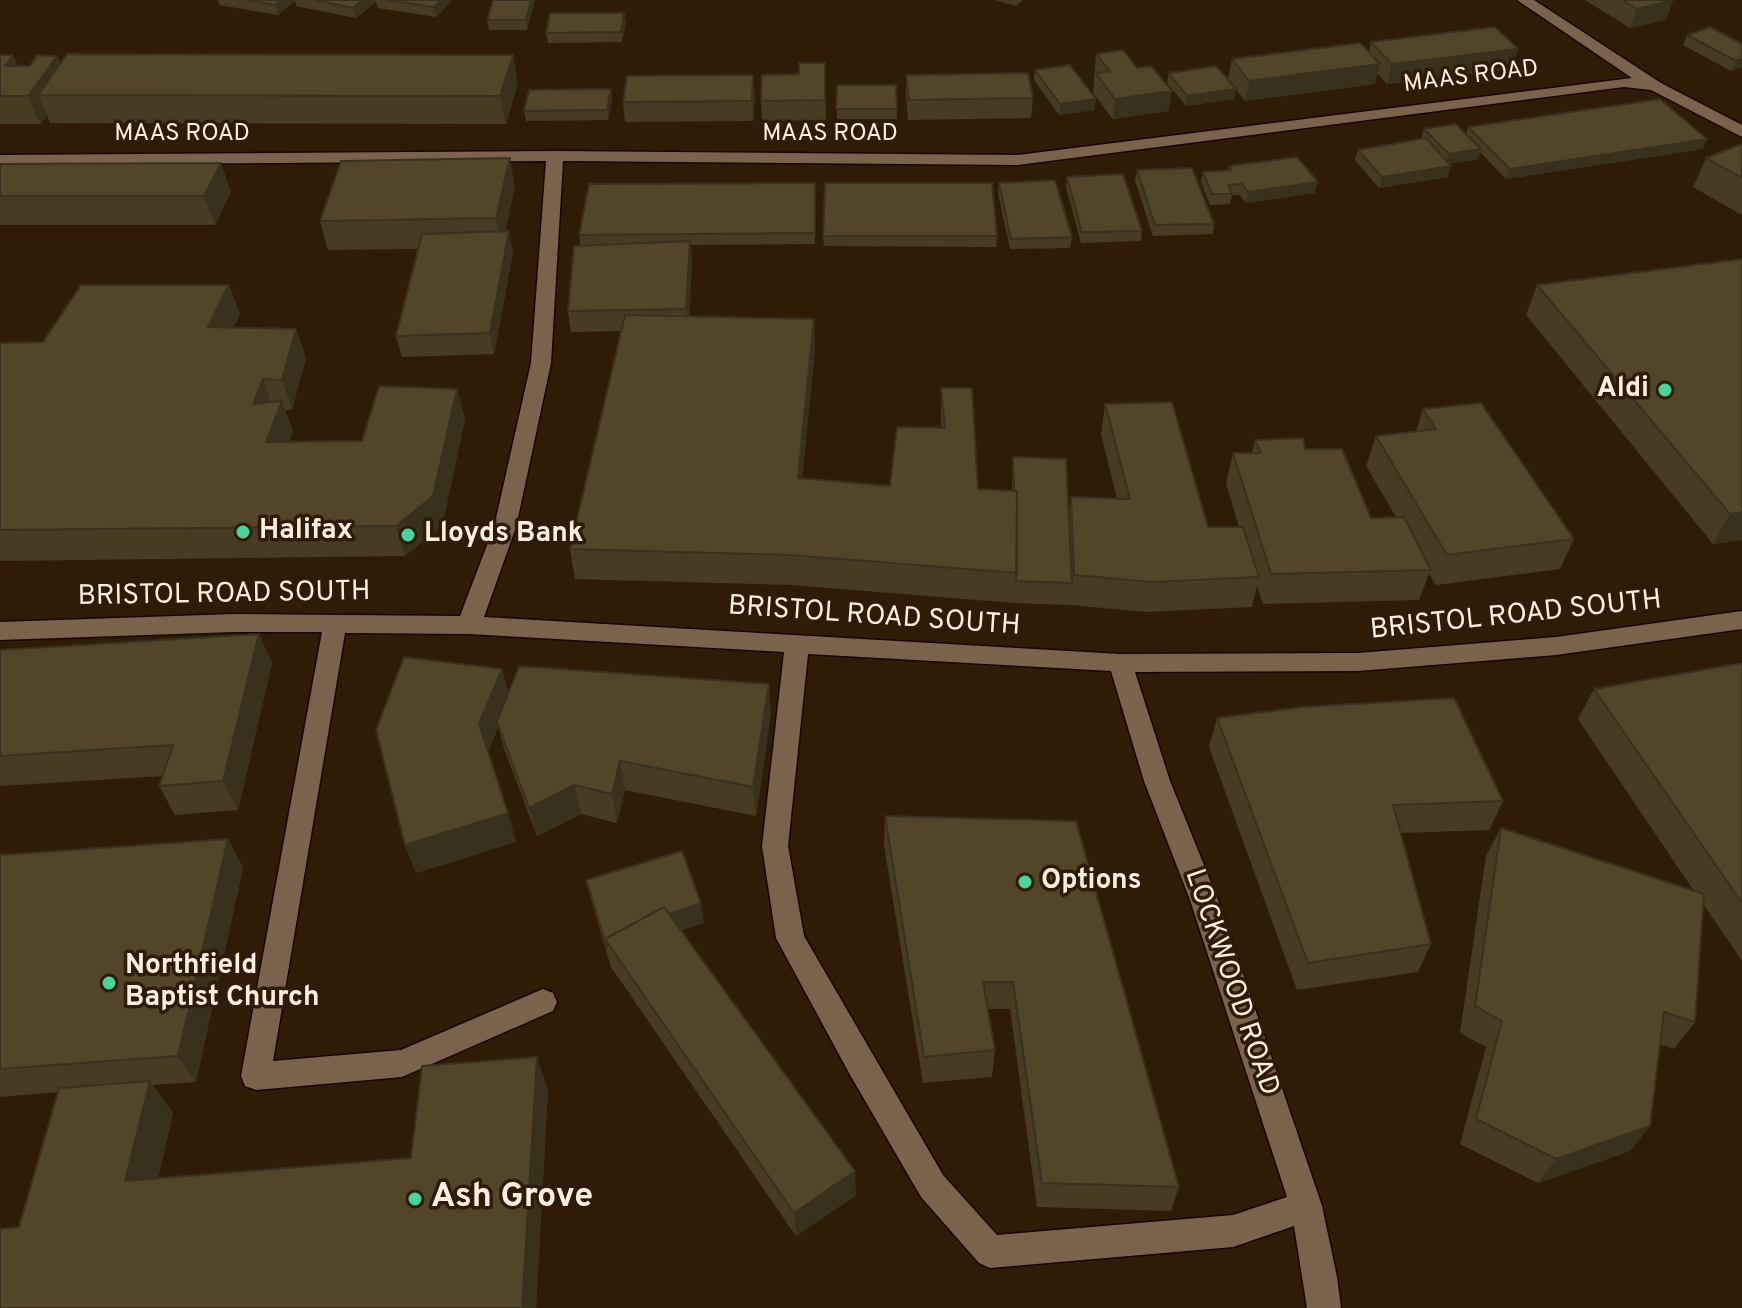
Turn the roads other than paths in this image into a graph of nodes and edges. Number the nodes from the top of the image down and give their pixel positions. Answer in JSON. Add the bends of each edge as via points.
{"nodes":[{"id":1,"x":1524,"y":0,"type":"edge"},
{"id":2,"x":1655,"y":86,"type":"junction"},
{"id":3,"x":1742,"y":132,"type":"edge"},
{"id":4,"x":555,"y":156,"type":"junction"},
{"id":5,"x":0,"y":160,"type":"edge"},
{"id":6,"x":1742,"y":620,"type":"edge"},
{"id":7,"x":335,"y":624,"type":"junction"},
{"id":8,"x":469,"y":625,"type":"junction"},
{"id":9,"x":0,"y":631,"type":"edge"},
{"id":10,"x":797,"y":644,"type":"junction"},
{"id":11,"x":1120,"y":663,"type":"junction"},
{"id":12,"x":543,"y":1002,"type":"dead end"},
{"id":13,"x":1306,"y":1206,"type":"junction"},
{"id":14,"x":1324,"y":1308,"type":"edge"}],
"edges":[{"from":1,"to":2,"type":"street"},
{"from":2,"to":3,"type":"street"},
{"from":2,"to":4,"type":"street","name":"MAAS ROAD","via":[[1624,82],[1018,160]]},
{"from":4,"to":5,"type":"street","name":"MAAS ROAD"},
{"from":4,"to":8,"type":"street","via":[[541,363],[505,527]]},
{"from":6,"to":11,"type":"street","name":"BRISTOL ROAD SOUTH","via":[[1556,646],[1358,662]]},
{"from":7,"to":8,"type":"street","name":"BRISTOL ROAD SOUTH"},
{"from":7,"to":9,"type":"street","name":"BRISTOL ROAD SOUTH"},
{"from":7,"to":12,"type":"street","via":[[256,1076],[402,1063]]},
{"from":8,"to":10,"type":"street","name":"BRISTOL ROAD SOUTH"},
{"from":10,"to":11,"type":"street","name":"BRISTOL ROAD SOUTH"},
{"from":10,"to":13,"type":"street","via":[[775,846],[790,938],[932,1186],[990,1252],[1233,1231]]},
{"from":11,"to":13,"type":"street","name":"LOCKWOOD ROAD"},
{"from":13,"to":14,"type":"street","name":"LOCKWOOD ROAD"}]}
